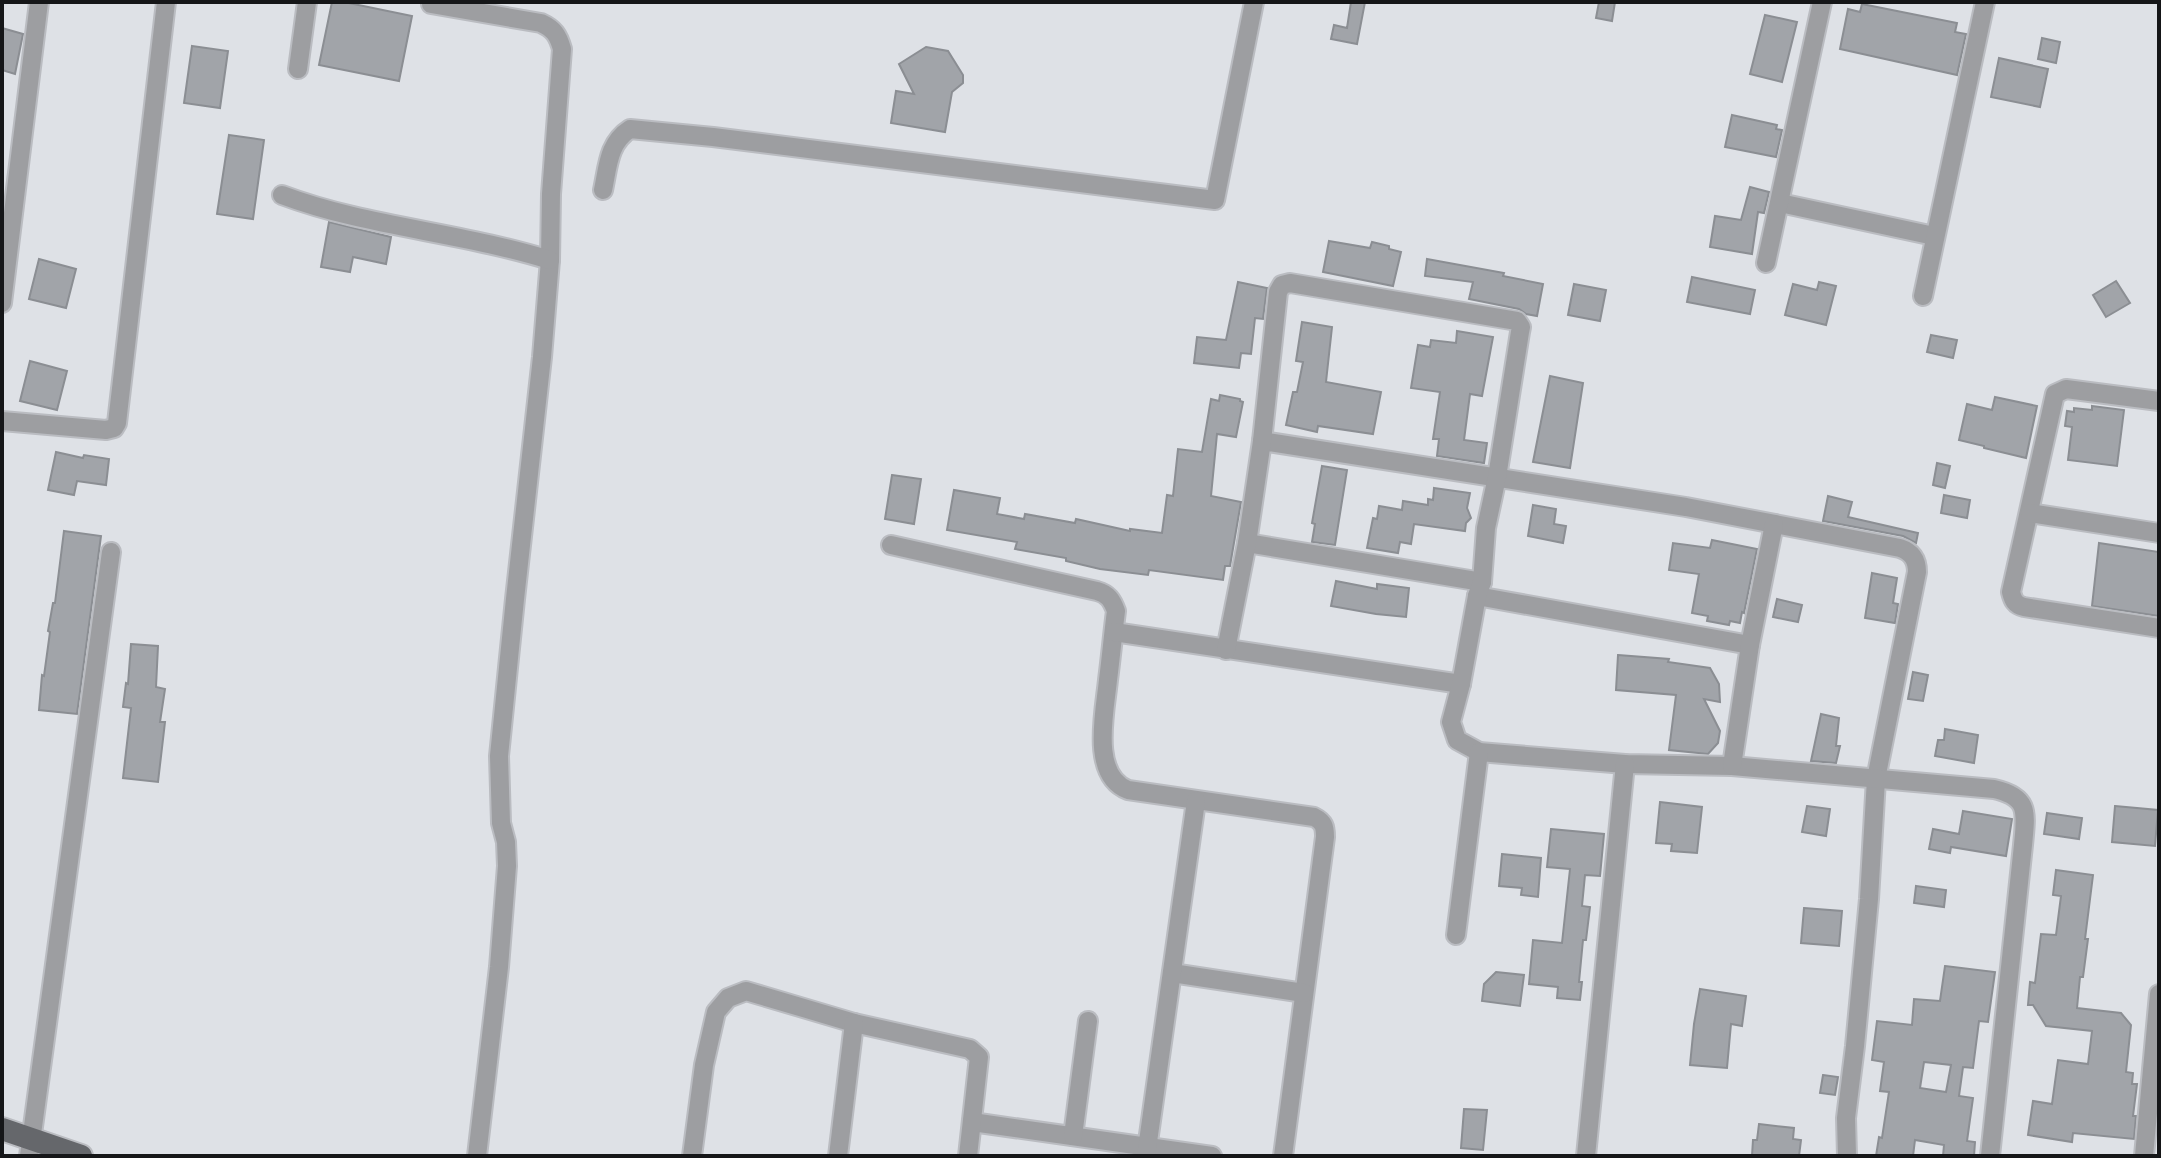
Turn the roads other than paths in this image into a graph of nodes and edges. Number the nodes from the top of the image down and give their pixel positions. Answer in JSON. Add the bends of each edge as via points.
{"nodes":[{"id":1,"x":39,"y":2,"type":"edge"},
{"id":2,"x":166,"y":2,"type":"edge"},
{"id":3,"x":307,"y":2,"type":"edge"},
{"id":4,"x":1254,"y":2,"type":"edge"},
{"id":5,"x":1822,"y":2,"type":"edge"},
{"id":6,"x":1985,"y":2,"type":"edge"},
{"id":7,"x":431,"y":4,"type":"edge"},
{"id":8,"x":298,"y":69,"type":"dead end"},
{"id":9,"x":603,"y":190,"type":"dead end"},
{"id":10,"x":282,"y":195,"type":"dead end"},
{"id":11,"x":1780,"y":203,"type":"junction"},
{"id":12,"x":1934,"y":236,"type":"junction"},
{"id":13,"x":550,"y":260,"type":"junction"},
{"id":14,"x":1766,"y":263,"type":"dead end"},
{"id":15,"x":1923,"y":296,"type":"dead end"},
{"id":16,"x":2,"y":303,"type":"edge"},
{"id":17,"x":2159,"y":401,"type":"edge"},
{"id":18,"x":2,"y":421,"type":"edge"},
{"id":19,"x":1262,"y":441,"type":"junction"},
{"id":20,"x":1497,"y":477,"type":"junction"},
{"id":21,"x":2030,"y":513,"type":"junction"},
{"id":22,"x":1774,"y":524,"type":"junction"},
{"id":23,"x":2159,"y":533,"type":"edge"},
{"id":24,"x":1247,"y":543,"type":"junction"},
{"id":25,"x":891,"y":545,"type":"dead end"},
{"id":26,"x":111,"y":552,"type":"dead end"},
{"id":27,"x":1479,"y":589,"type":"junction"},
{"id":28,"x":2159,"y":628,"type":"edge"},
{"id":29,"x":1114,"y":632,"type":"junction"},
{"id":30,"x":1750,"y":645,"type":"junction"},
{"id":31,"x":1226,"y":650,"type":"junction"},
{"id":32,"x":1461,"y":684,"type":"junction"},
{"id":33,"x":1479,"y":752,"type":"junction"},
{"id":34,"x":1625,"y":764,"type":"junction"},
{"id":35,"x":1732,"y":766,"type":"junction"},
{"id":36,"x":1876,"y":779,"type":"junction"},
{"id":37,"x":1196,"y":801,"type":"junction"},
{"id":38,"x":1456,"y":935,"type":"dead end"},
{"id":39,"x":1172,"y":973,"type":"junction"},
{"id":40,"x":1304,"y":993,"type":"junction"},
{"id":41,"x":2159,"y":994,"type":"edge"},
{"id":42,"x":1088,"y":1021,"type":"dead end"},
{"id":43,"x":854,"y":1023,"type":"junction"},
{"id":44,"x":972,"y":1122,"type":"junction"},
{"id":45,"x":2,"y":1129,"type":"edge"},
{"id":46,"x":1073,"y":1136,"type":"junction"},
{"id":47,"x":31,"y":1148,"type":"edge"},
{"id":48,"x":1147,"y":1151,"type":"edge"},
{"id":49,"x":81,"y":1156,"type":"edge"},
{"id":50,"x":477,"y":1156,"type":"edge"},
{"id":51,"x":692,"y":1156,"type":"edge"},
{"id":52,"x":838,"y":1156,"type":"edge"},
{"id":53,"x":968,"y":1156,"type":"edge"},
{"id":54,"x":1212,"y":1156,"type":"edge"},
{"id":55,"x":1283,"y":1156,"type":"edge"},
{"id":56,"x":1586,"y":1156,"type":"edge"},
{"id":57,"x":1847,"y":1156,"type":"edge"},
{"id":58,"x":1990,"y":1156,"type":"edge"},
{"id":59,"x":2144,"y":1156,"type":"edge"}],
"edges":[{"from":1,"to":16,"type":"street"},
{"from":2,"to":18,"type":"street","via":[[117,423],[106,430]]},
{"from":3,"to":8,"type":"street"},
{"from":4,"to":9,"type":"street","via":[[1215,200],[630,129],[612,146]]},
{"from":5,"to":11,"type":"street"},
{"from":6,"to":12,"type":"street"},
{"from":7,"to":13,"type":"street","via":[[541,23],[558,36],[562,49]]},
{"from":10,"to":13,"type":"street","via":[[352,217]]},
{"from":11,"to":12,"type":"street"},
{"from":11,"to":14,"type":"street"},
{"from":12,"to":15,"type":"street"},
{"from":13,"to":50,"type":"street","via":[[499,756],[507,866]]},
{"from":17,"to":21,"type":"street","via":[[2066,389],[2055,394]]},
{"from":19,"to":20,"type":"street"},
{"from":19,"to":20,"type":"street","via":[[1278,292],[1290,283],[1517,321],[1521,327]]},
{"from":19,"to":24,"type":"street"},
{"from":20,"to":22,"type":"street"},
{"from":20,"to":27,"type":"street"},
{"from":21,"to":23,"type":"street"},
{"from":21,"to":28,"type":"street","via":[[2013,579],[2018,605]]},
{"from":22,"to":30,"type":"street"},
{"from":22,"to":36,"type":"street","via":[[1900,548],[1917,565]]},
{"from":24,"to":27,"type":"street"},
{"from":24,"to":31,"type":"street"},
{"from":25,"to":29,"type":"street","via":[[1106,594],[1116,611]]},
{"from":26,"to":47,"type":"street"},
{"from":27,"to":30,"type":"street"},
{"from":27,"to":32,"type":"street"},
{"from":29,"to":31,"type":"street"},
{"from":29,"to":37,"type":"street","via":[[1102,733],[1106,766],[1120,787]]},
{"from":30,"to":35,"type":"street"},
{"from":31,"to":32,"type":"street"},
{"from":32,"to":33,"type":"street","via":[[1451,722],[1457,740]]},
{"from":33,"to":34,"type":"street"},
{"from":33,"to":38,"type":"street"},
{"from":34,"to":35,"type":"street"},
{"from":34,"to":56,"type":"street"},
{"from":35,"to":36,"type":"street"},
{"from":36,"to":57,"type":"street"},
{"from":36,"to":58,"type":"street","via":[[1994,789],[2022,802],[2023,845]]},
{"from":37,"to":39,"type":"street"},
{"from":37,"to":40,"type":"street","via":[[1314,817],[1325,827]]},
{"from":39,"to":40,"type":"street"},
{"from":39,"to":48,"type":"street"},
{"from":40,"to":55,"type":"street"},
{"from":41,"to":59,"type":"street"},
{"from":42,"to":46,"type":"street"},
{"from":43,"to":44,"type":"street","via":[[975,1052],[979,1057]]},
{"from":43,"to":51,"type":"street","via":[[746,991],[728,998],[716,1012]]},
{"from":43,"to":52,"type":"street"},
{"from":44,"to":46,"type":"street"},
{"from":44,"to":53,"type":"street"},
{"from":45,"to":47,"type":"main road"},
{"from":46,"to":48,"type":"street"},
{"from":47,"to":49,"type":"main road"},
{"from":48,"to":54,"type":"street"}]}
